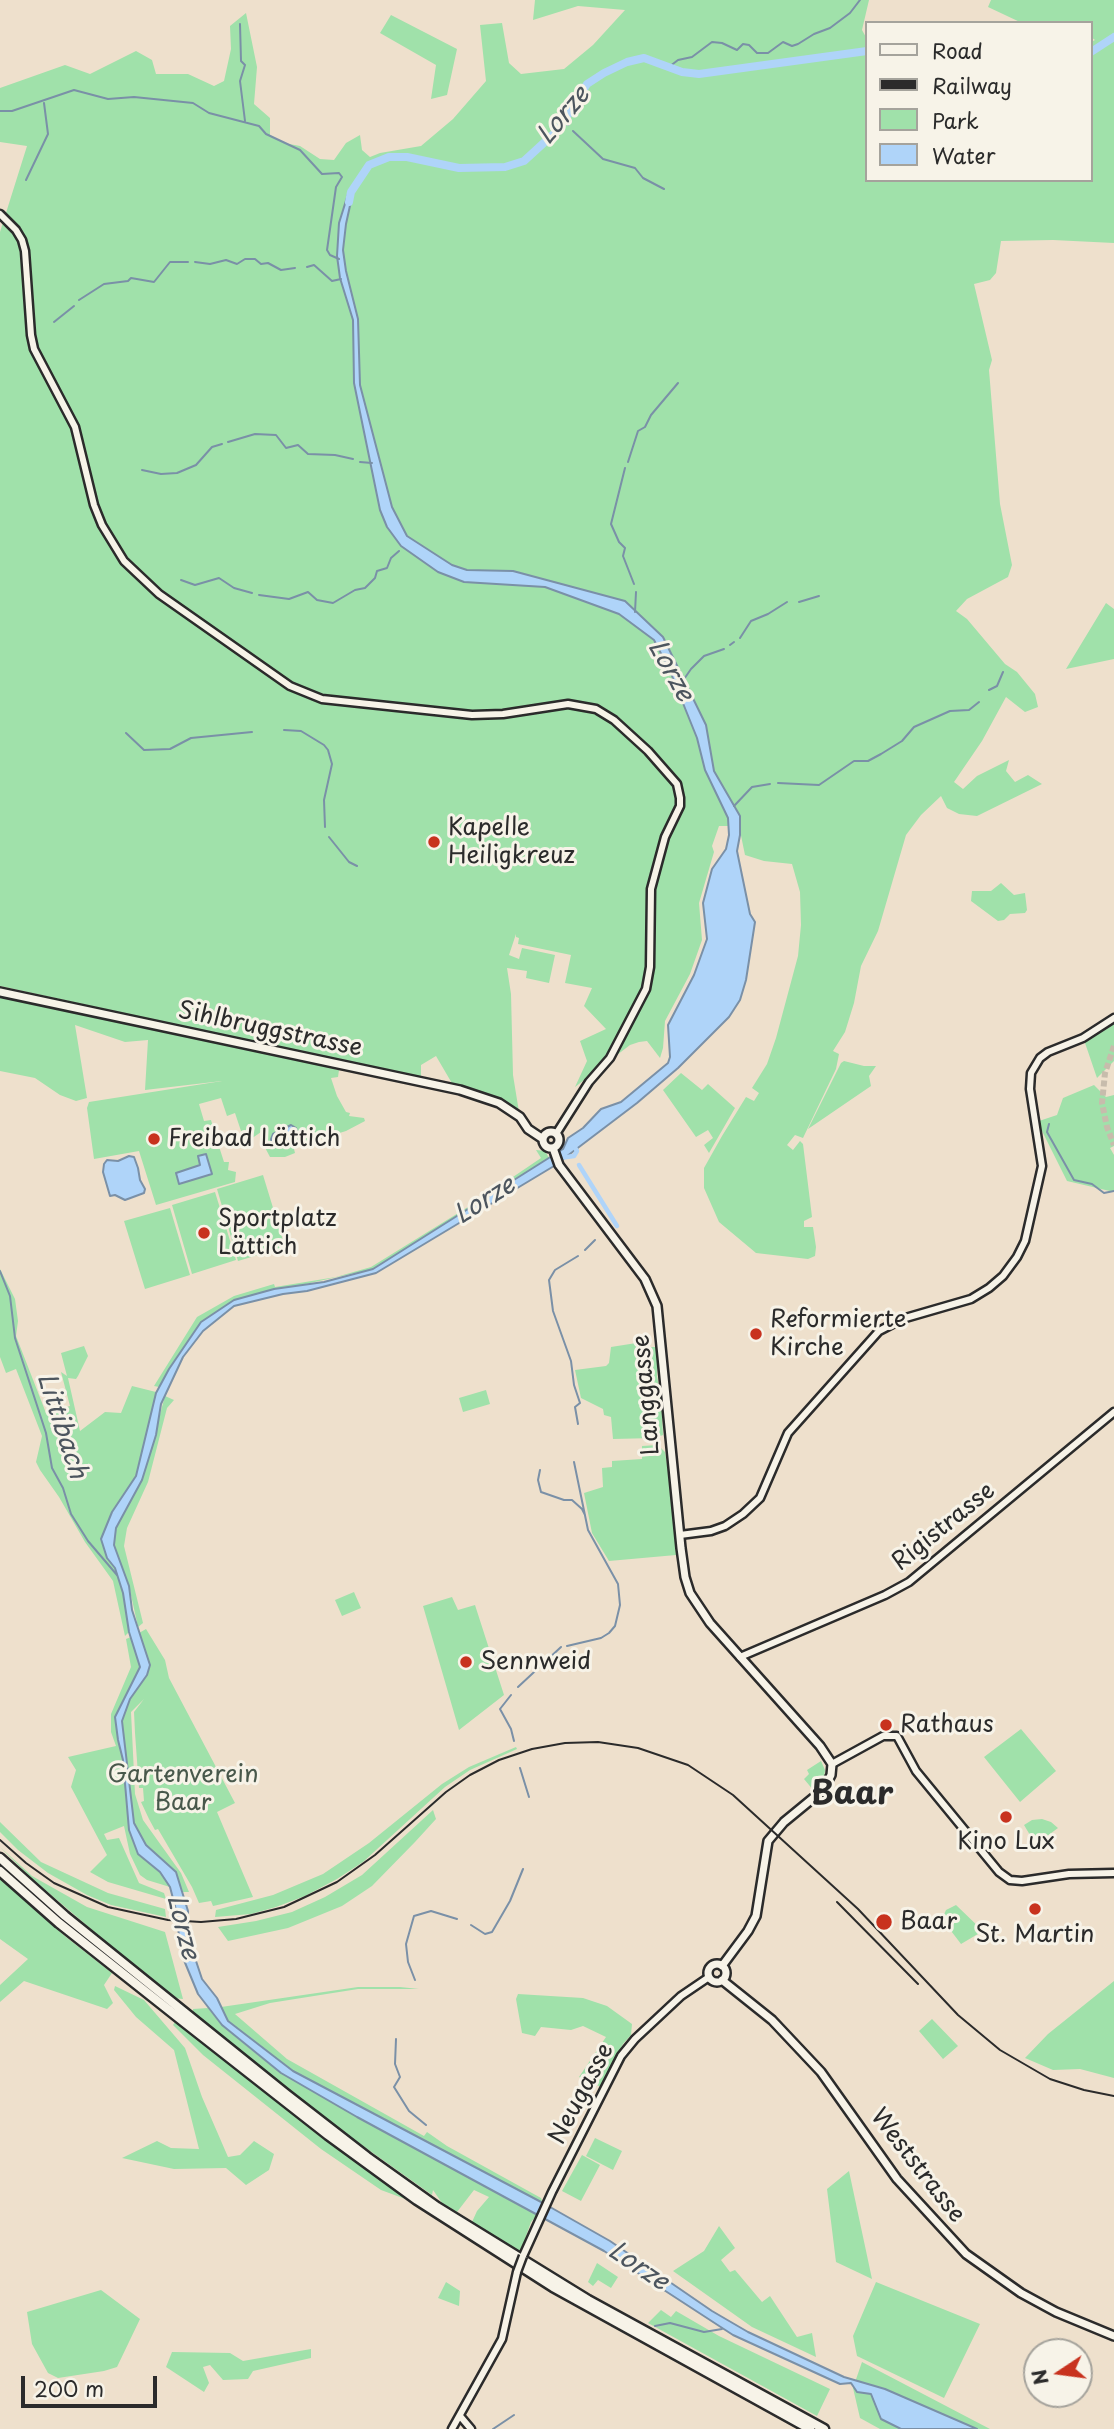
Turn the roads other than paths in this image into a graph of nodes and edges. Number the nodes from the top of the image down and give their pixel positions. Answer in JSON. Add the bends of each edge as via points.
{"nodes":[{"id":1,"x":0,"y":214,"type":"edge"},
{"id":2,"x":0,"y":992,"type":"edge"},
{"id":3,"x":1114,"y":1018,"type":"edge"},
{"id":4,"x":555,"y":1134,"type":"junction"},
{"id":5,"x":545,"y":1136,"type":"junction"},
{"id":6,"x":553,"y":1150,"type":"junction"},
{"id":7,"x":1114,"y":1412,"type":"edge"},
{"id":8,"x":680,"y":1535,"type":"junction"},
{"id":9,"x":739,"y":1656,"type":"junction"},
{"id":10,"x":832,"y":1764,"type":"junction"},
{"id":11,"x":0,"y":1858,"type":"edge"},
{"id":12,"x":0,"y":1871,"type":"edge"},
{"id":13,"x":1114,"y":1873,"type":"edge"},
{"id":14,"x":722,"y":1966,"type":"junction"},
{"id":15,"x":709,"y":1977,"type":"junction"},
{"id":16,"x":722,"y":1980,"type":"junction"},
{"id":17,"x":1114,"y":2336,"type":"edge"},
{"id":18,"x":460,"y":2416,"type":"junction"},
{"id":19,"x":452,"y":2429,"type":"edge"},
{"id":20,"x":471,"y":2429,"type":"edge"},
{"id":21,"x":810,"y":2429,"type":"edge"},
{"id":22,"x":824,"y":2429,"type":"edge"}],
"edges":[{"from":1,"to":4,"type":"street","via":[[22,240],[34,349],[75,427],[102,525],[124,561],[159,594],[290,686],[322,699],[472,715],[503,715],[568,704],[596,709],[648,751],[677,784],[680,806],[665,837],[651,889],[646,989],[610,1058]]},
{"from":2,"to":5,"type":"main road","name":"Sihlbruggstrasse","via":[[460,1090],[499,1103]]},
{"from":3,"to":8,"type":"street","via":[[1083,1038],[1048,1052],[1031,1073],[1042,1166],[1025,1241],[1003,1276],[971,1299],[902,1319],[879,1331],[788,1433],[753,1505],[725,1526]]},
{"from":4,"to":5,"type":"main road"},
{"from":4,"to":6,"type":"main road","via":[[558,1141]]},
{"from":5,"to":6,"type":"main road","name":"Sihlbruggstrasse","via":[[546,1147]]},
{"from":6,"to":8,"type":"main road","name":"Langgasse","via":[[559,1165],[645,1279],[657,1306]]},
{"from":7,"to":9,"type":"street","name":"Rigistrasse","via":[[909,1582]]},
{"from":8,"to":9,"type":"main road","name":"Langgasse","via":[[685,1577],[694,1600]]},
{"from":9,"to":10,"type":"main road","name":"Langgasse"},
{"from":10,"to":13,"type":"street","via":[[883,1736],[897,1736],[916,1771],[1010,1880]]},
{"from":10,"to":14,"type":"main road","via":[[823,1790],[767,1847],[756,1916]]},
{"from":11,"to":22,"type":"highway","via":[[65,1916],[314,2116],[437,2207],[588,2300]]},
{"from":12,"to":21,"type":"highway","via":[[328,2135],[417,2200],[553,2287]]},
{"from":14,"to":15,"type":"main road","via":[[711,1967]]},
{"from":14,"to":16,"type":"main road","via":[[726,1973]]},
{"from":15,"to":16,"type":"main road","via":[[714,1982]]},
{"from":15,"to":18,"type":"street","name":"Neugasse","bridge":true,"via":[[681,1996],[627,2047],[615,2067],[523,2256],[502,2339]]},
{"from":16,"to":17,"type":"main road","name":"Weststrasse","via":[[772,2020],[821,2072],[897,2179],[966,2254],[1021,2293]]},
{"from":18,"to":19,"type":"street","name":"Neugasse"},
{"from":18,"to":20,"type":"street"}]}
